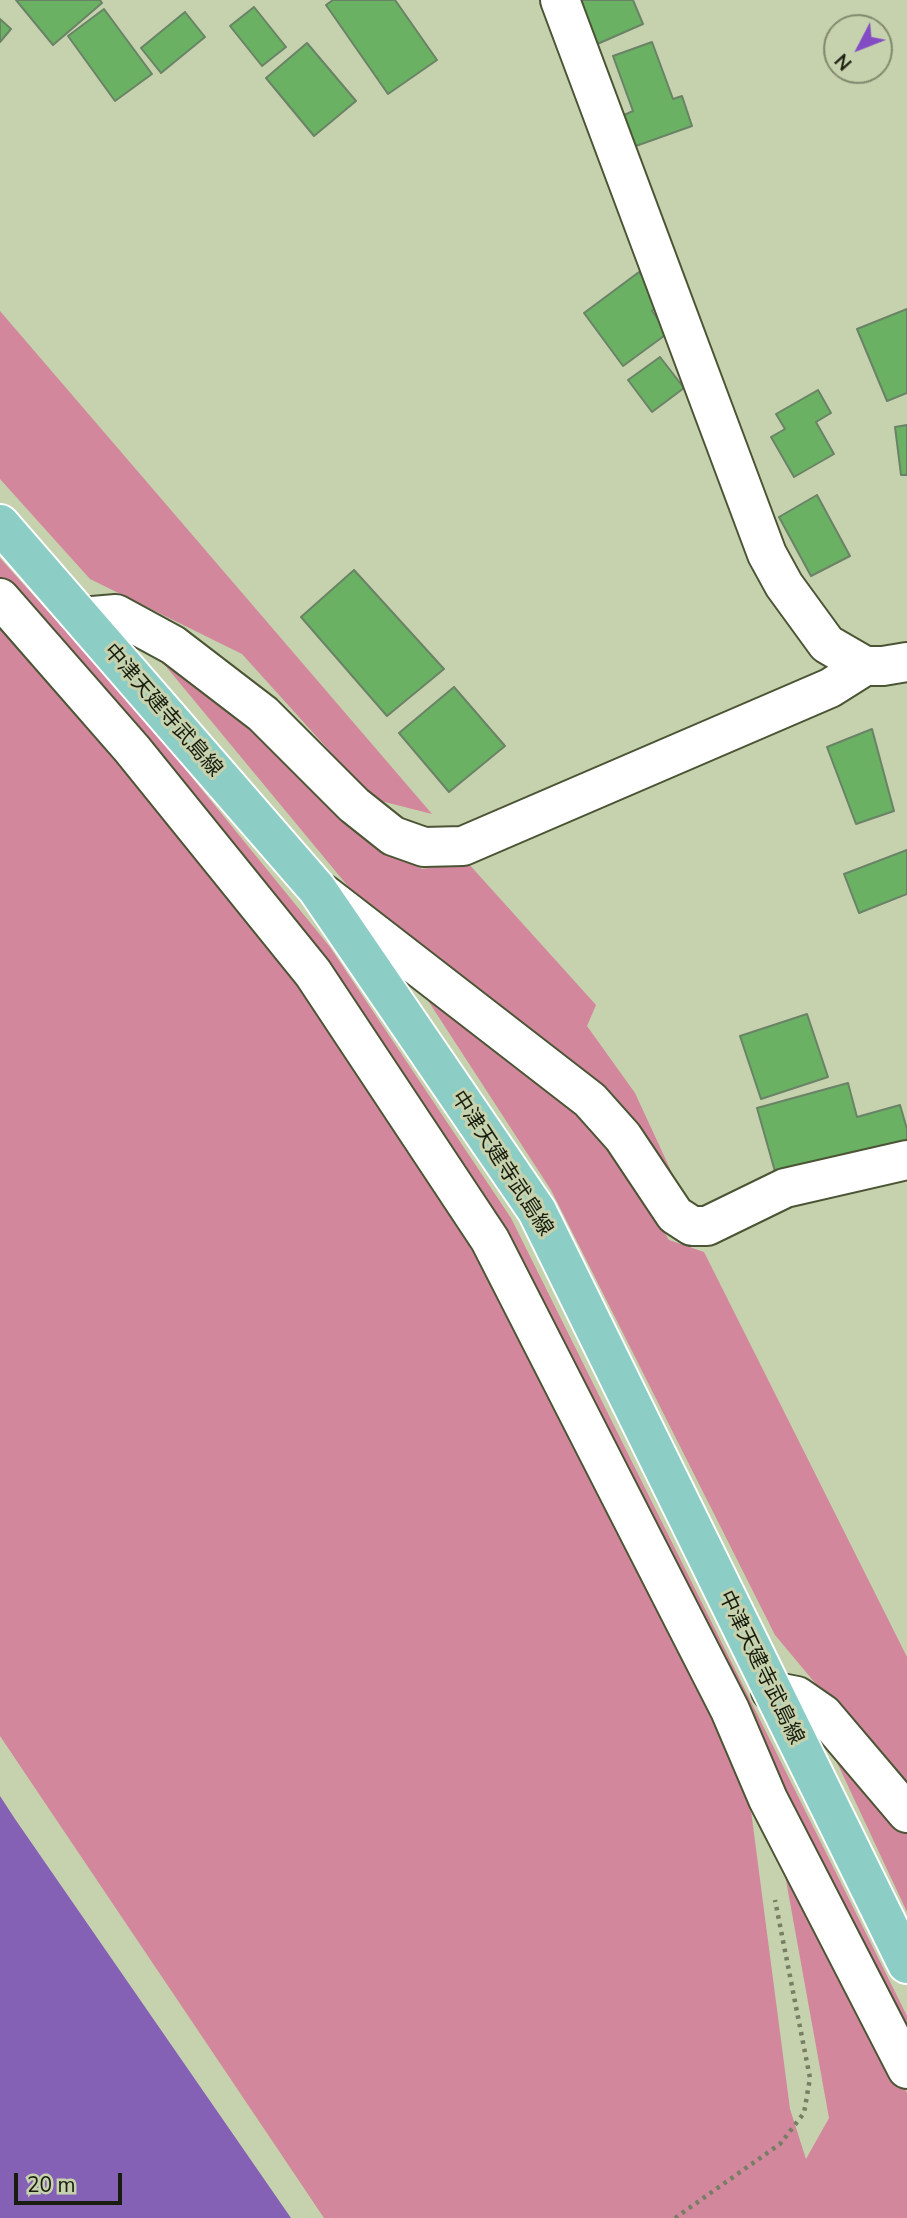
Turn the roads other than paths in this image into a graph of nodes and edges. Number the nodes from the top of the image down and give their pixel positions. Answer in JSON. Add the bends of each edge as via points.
{"nodes":[{"id":1,"x":560,"y":0,"type":"edge"},
{"id":2,"x":0,"y":524,"type":"edge"},
{"id":3,"x":0,"y":598,"type":"edge"},
{"id":4,"x":81,"y":617,"type":"junction"},
{"id":5,"x":907,"y":662,"type":"edge"},
{"id":6,"x":865,"y":666,"type":"junction"},
{"id":7,"x":317,"y":889,"type":"junction"},
{"id":8,"x":907,"y":1160,"type":"edge"},
{"id":9,"x":771,"y":1691,"type":"junction"},
{"id":10,"x":907,"y":1813,"type":"edge"},
{"id":11,"x":907,"y":1964,"type":"edge"},
{"id":12,"x":907,"y":2069,"type":"edge"}],
"edges":[{"from":1,"to":6,"type":"street","via":[[767,554],[828,645]]},
{"from":2,"to":4,"type":"main road","name":"中津天建寺武島線"},
{"from":3,"to":12,"type":"street","via":[[132,748],[313,973],[490,1240]]},
{"from":4,"to":6,"type":"street","via":[[116,614],[173,645],[263,715],[354,805],[393,836],[424,847],[463,846],[831,688]]},
{"from":4,"to":7,"type":"main road","name":"中津天建寺武島線"},
{"from":5,"to":6,"type":"street"},
{"from":7,"to":8,"type":"street","via":[[590,1100],[623,1137],[675,1215],[692,1226],[707,1226],[785,1188]]},
{"from":7,"to":9,"type":"main road","name":"中津天建寺武島線","via":[[537,1211]]},
{"from":9,"to":10,"type":"street","via":[[797,1696],[823,1714]]},
{"from":9,"to":11,"type":"main road","name":"中津天建寺武島線"}]}
